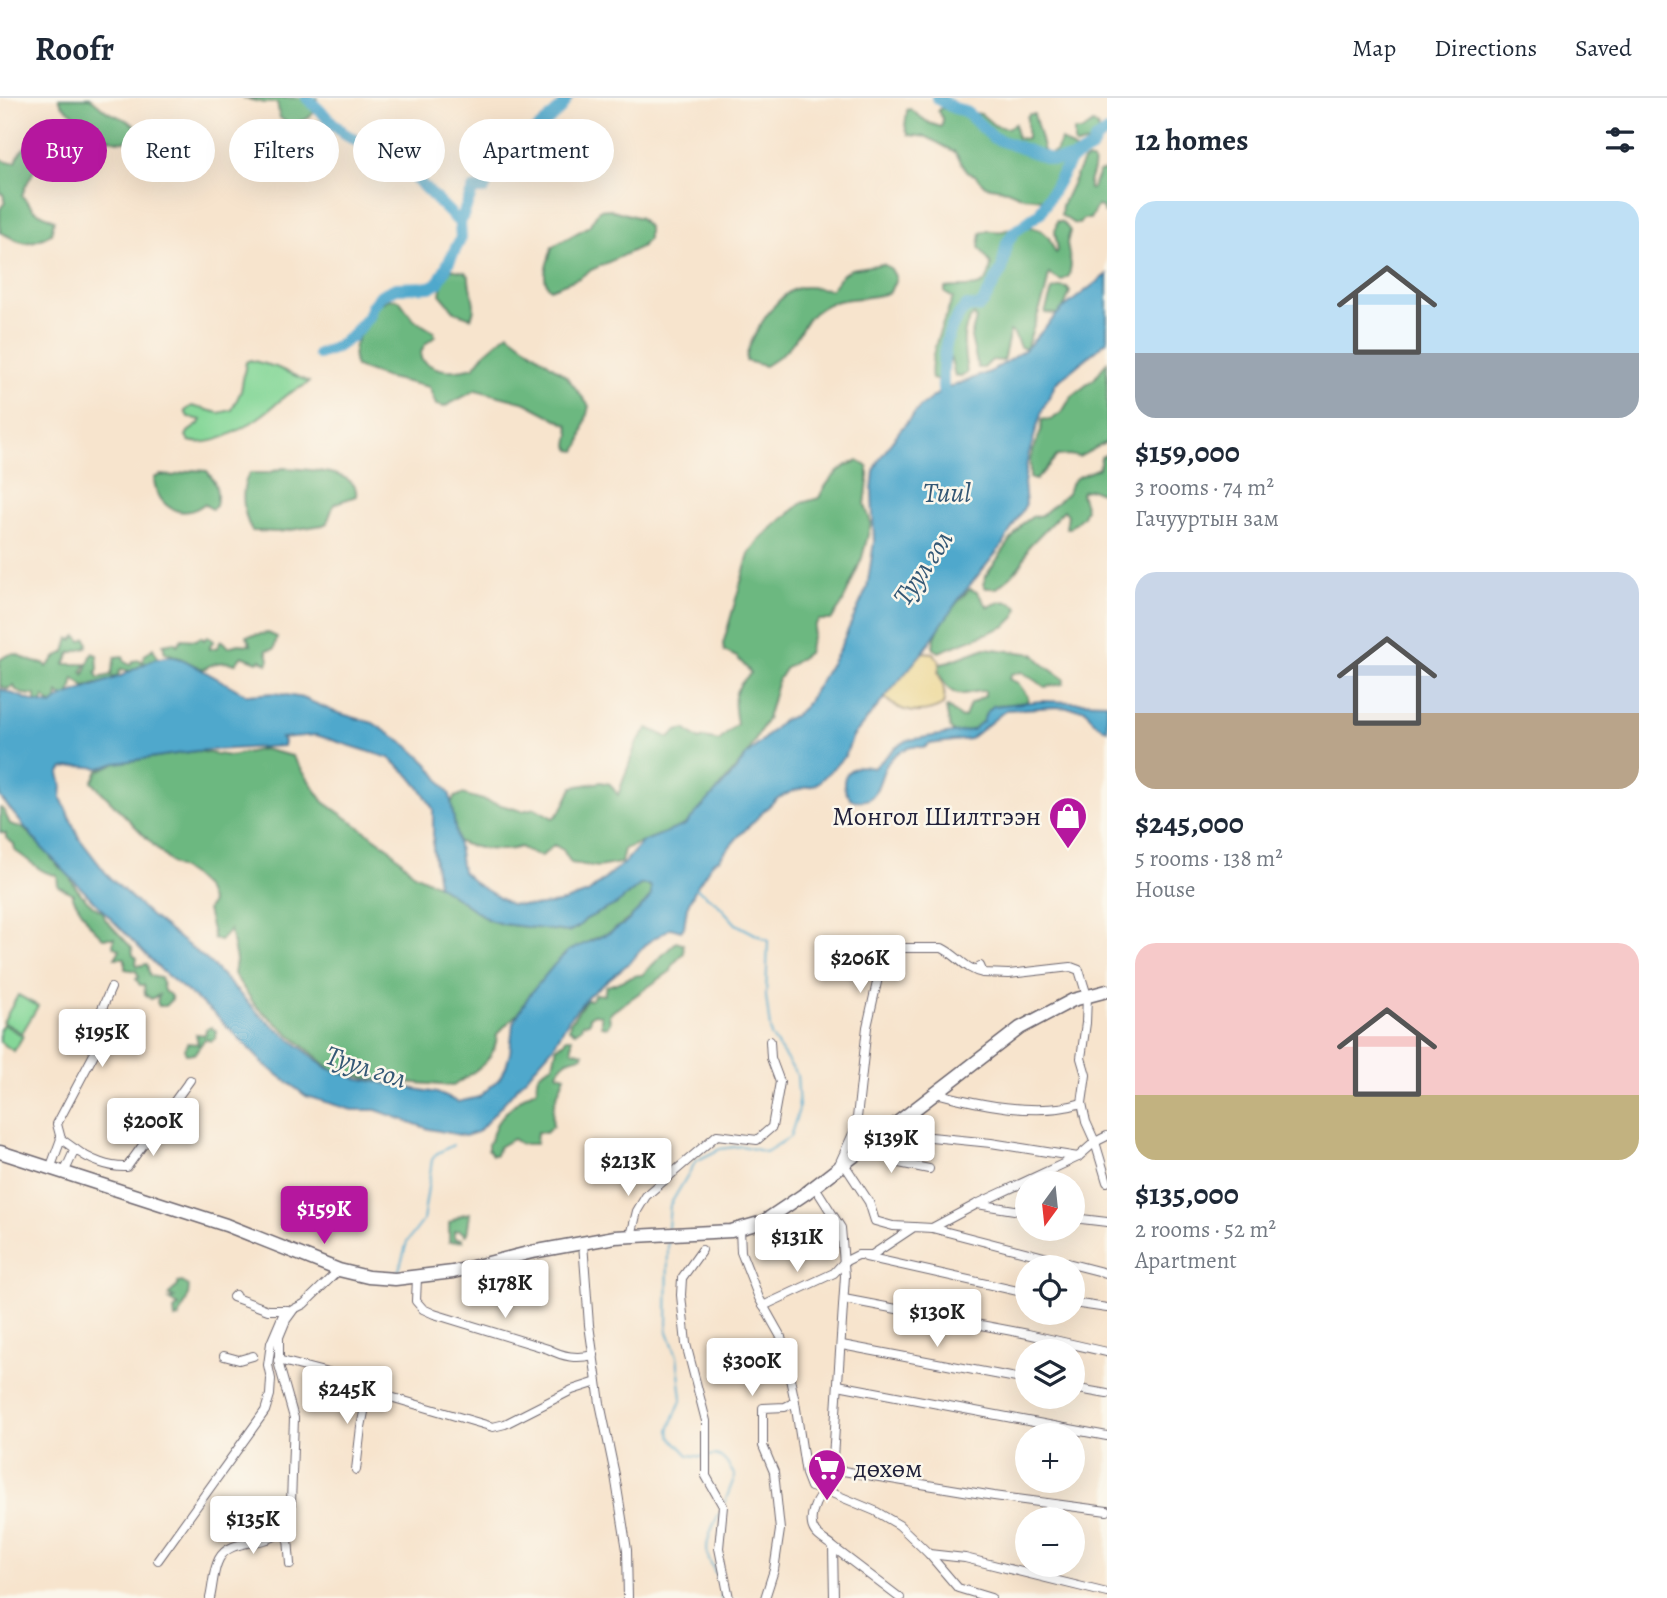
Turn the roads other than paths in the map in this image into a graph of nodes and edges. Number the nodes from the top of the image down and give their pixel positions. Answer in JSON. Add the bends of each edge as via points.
{"nodes":[{"id":1,"x":111,"y":988,"type":"dead end"},
{"id":2,"x":1107,"y":990,"type":"edge"},
{"id":3,"x":1087,"y":996,"type":"junction"},
{"id":4,"x":769,"y":1041,"type":"dead end"},
{"id":5,"x":190,"y":1080,"type":"dead end"},
{"id":6,"x":936,"y":1093,"type":"junction"},
{"id":7,"x":1082,"y":1103,"type":"junction"},
{"id":8,"x":888,"y":1130,"type":"junction"},
{"id":9,"x":1107,"y":1136,"type":"edge"},
{"id":10,"x":61,"y":1139,"type":"junction"},
{"id":11,"x":873,"y":1142,"type":"junction"},
{"id":12,"x":1096,"y":1142,"type":"junction"},
{"id":13,"x":75,"y":1149,"type":"junction"},
{"id":14,"x":0,"y":1152,"type":"edge"},
{"id":15,"x":1078,"y":1157,"type":"junction"},
{"id":16,"x":840,"y":1167,"type":"junction"},
{"id":17,"x":929,"y":1168,"type":"dead end"},
{"id":18,"x":50,"y":1169,"type":"junction"},
{"id":19,"x":64,"y":1173,"type":"junction"},
{"id":20,"x":1107,"y":1182,"type":"edge"},
{"id":21,"x":814,"y":1187,"type":"junction"},
{"id":22,"x":977,"y":1204,"type":"junction"},
{"id":23,"x":1015,"y":1210,"type":"edge"},
{"id":24,"x":1085,"y":1219,"type":"edge"},
{"id":25,"x":1107,"y":1222,"type":"edge"},
{"id":26,"x":914,"y":1227,"type":"junction"},
{"id":27,"x":932,"y":1227,"type":"junction"},
{"id":28,"x":740,"y":1229,"type":"junction"},
{"id":29,"x":631,"y":1236,"type":"junction"},
{"id":30,"x":583,"y":1242,"type":"junction"},
{"id":31,"x":702,"y":1250,"type":"dead end"},
{"id":32,"x":858,"y":1255,"type":"junction"},
{"id":33,"x":844,"y":1262,"type":"junction"},
{"id":34,"x":339,"y":1270,"type":"junction"},
{"id":35,"x":1106,"y":1273,"type":"edge"},
{"id":36,"x":417,"y":1277,"type":"junction"},
{"id":37,"x":1015,"y":1290,"type":"edge"},
{"id":38,"x":234,"y":1295,"type":"dead end"},
{"id":39,"x":844,"y":1300,"type":"junction"},
{"id":40,"x":1085,"y":1305,"type":"edge"},
{"id":41,"x":763,"y":1306,"type":"junction"},
{"id":42,"x":1107,"y":1308,"type":"edge"},
{"id":43,"x":290,"y":1309,"type":"junction"},
{"id":44,"x":842,"y":1345,"type":"junction"},
{"id":45,"x":1107,"y":1352,"type":"edge"},
{"id":46,"x":594,"y":1354,"type":"junction"},
{"id":47,"x":224,"y":1356,"type":"dead end"},
{"id":48,"x":253,"y":1356,"type":"dead end"},
{"id":49,"x":278,"y":1360,"type":"junction"},
{"id":50,"x":1015,"y":1378,"type":"edge"},
{"id":51,"x":597,"y":1382,"type":"junction"},
{"id":52,"x":838,"y":1385,"type":"junction"},
{"id":53,"x":369,"y":1387,"type":"junction"},
{"id":54,"x":1085,"y":1390,"type":"edge"},
{"id":55,"x":1107,"y":1394,"type":"edge"},
{"id":56,"x":794,"y":1402,"type":"junction"},
{"id":57,"x":1107,"y":1436,"type":"edge"},
{"id":58,"x":831,"y":1469,"type":"junction"},
{"id":59,"x":356,"y":1470,"type":"dead end"},
{"id":60,"x":827,"y":1491,"type":"junction"},
{"id":61,"x":1107,"y":1511,"type":"edge"},
{"id":62,"x":287,"y":1522,"type":"junction"},
{"id":63,"x":833,"y":1547,"type":"junction"},
{"id":64,"x":929,"y":1554,"type":"junction"},
{"id":65,"x":158,"y":1560,"type":"dead end"},
{"id":66,"x":290,"y":1564,"type":"dead end"},
{"id":67,"x":1107,"y":1593,"type":"edge"},
{"id":68,"x":965,"y":1594,"type":"edge"},
{"id":69,"x":210,"y":1598,"type":"edge"},
{"id":70,"x":628,"y":1598,"type":"edge"},
{"id":71,"x":729,"y":1598,"type":"edge"},
{"id":72,"x":765,"y":1598,"type":"edge"},
{"id":73,"x":834,"y":1598,"type":"edge"},
{"id":74,"x":900,"y":1598,"type":"edge"},
{"id":75,"x":991,"y":1598,"type":"edge"}],
"edges":[{"from":1,"to":10,"type":"street","via":[[90,1036],[94,1054],[57,1124]]},
{"from":2,"to":3,"type":"main road"},
{"from":3,"to":6,"type":"main road","via":[[1020,1028]]},
{"from":3,"to":7,"type":"street"},
{"from":3,"to":16,"type":"street","via":[[1079,970],[1071,967],[1009,974],[968,967],[942,948],[884,951],[867,1027],[856,1127]]},
{"from":4,"to":29,"type":"street","via":[[780,1082],[772,1128],[757,1140],[717,1135],[646,1196]]},
{"from":5,"to":13,"type":"street","via":[[127,1167],[103,1163]]},
{"from":6,"to":7,"type":"street","via":[[1016,1108]]},
{"from":6,"to":8,"type":"main road"},
{"from":7,"to":12,"type":"street"},
{"from":8,"to":11,"type":"main road"},
{"from":8,"to":15,"type":"street"},
{"from":9,"to":12,"type":"street"},
{"from":10,"to":13,"type":"street"},
{"from":10,"to":18,"type":"street"},
{"from":11,"to":16,"type":"main road"},
{"from":11,"to":17,"type":"street","via":[[899,1163]]},
{"from":12,"to":15,"type":"street"},
{"from":12,"to":20,"type":"street"},
{"from":13,"to":19,"type":"street"},
{"from":14,"to":18,"type":"main road"},
{"from":15,"to":22,"type":"street"},
{"from":16,"to":21,"type":"main road"},
{"from":16,"to":26,"type":"street","via":[[869,1202],[875,1221]]},
{"from":18,"to":19,"type":"main road"},
{"from":19,"to":34,"type":"main road","via":[[226,1224]]},
{"from":21,"to":28,"type":"main road","via":[[763,1222]]},
{"from":21,"to":33,"type":"street","via":[[841,1228]]},
{"from":22,"to":23,"type":"street"},
{"from":22,"to":27,"type":"street"},
{"from":24,"to":25,"type":"street"},
{"from":26,"to":27,"type":"street"},
{"from":26,"to":32,"type":"street","via":[[872,1255]]},
{"from":27,"to":35,"type":"street"},
{"from":28,"to":29,"type":"main road"},
{"from":28,"to":41,"type":"street","via":[[741,1252]]},
{"from":29,"to":30,"type":"main road"},
{"from":30,"to":36,"type":"main road"},
{"from":30,"to":46,"type":"street"},
{"from":31,"to":71,"type":"street","via":[[682,1278],[681,1295],[686,1343],[706,1421],[706,1476],[723,1507],[719,1548]]},
{"from":32,"to":33,"type":"street"},
{"from":32,"to":37,"type":"street"},
{"from":33,"to":39,"type":"street"},
{"from":33,"to":41,"type":"street","via":[[834,1273]]},
{"from":34,"to":36,"type":"main road","via":[[368,1277]]},
{"from":34,"to":43,"type":"street","via":[[304,1304]]},
{"from":36,"to":46,"type":"street","via":[[416,1301],[434,1314],[564,1356]]},
{"from":38,"to":43,"type":"street","via":[[261,1307]]},
{"from":39,"to":44,"type":"street"},
{"from":39,"to":45,"type":"street"},
{"from":40,"to":42,"type":"street"},
{"from":41,"to":56,"type":"street","via":[[781,1337]]},
{"from":43,"to":49,"type":"street","via":[[281,1329]]},
{"from":43,"to":65,"type":"street","via":[[271,1343],[270,1395],[265,1411]]},
{"from":44,"to":50,"type":"street"},
{"from":44,"to":52,"type":"street"},
{"from":46,"to":51,"type":"street"},
{"from":47,"to":48,"type":"street","via":[[239,1360]]},
{"from":49,"to":53,"type":"street"},
{"from":49,"to":62,"type":"street","via":[[294,1418]]},
{"from":51,"to":53,"type":"street","via":[[493,1427]]},
{"from":51,"to":70,"type":"street","via":[[627,1549]]},
{"from":52,"to":57,"type":"street"},
{"from":52,"to":58,"type":"street"},
{"from":53,"to":59,"type":"street"},
{"from":54,"to":55,"type":"street"},
{"from":56,"to":60,"type":"street","via":[[806,1475],[811,1487]]},
{"from":56,"to":72,"type":"street","via":[[762,1408],[762,1446],[774,1472],[780,1530]]},
{"from":58,"to":60,"type":"street"},
{"from":58,"to":61,"type":"street"},
{"from":60,"to":63,"type":"street","via":[[820,1493],[811,1521],[816,1534]]},
{"from":60,"to":64,"type":"street","via":[[899,1525]]},
{"from":62,"to":66,"type":"street"},
{"from":62,"to":69,"type":"street","via":[[276,1536],[223,1554]]},
{"from":63,"to":73,"type":"street"},
{"from":63,"to":74,"type":"street"},
{"from":64,"to":67,"type":"street","via":[[978,1561]]},
{"from":64,"to":68,"type":"street"},
{"from":68,"to":75,"type":"street"}]}
